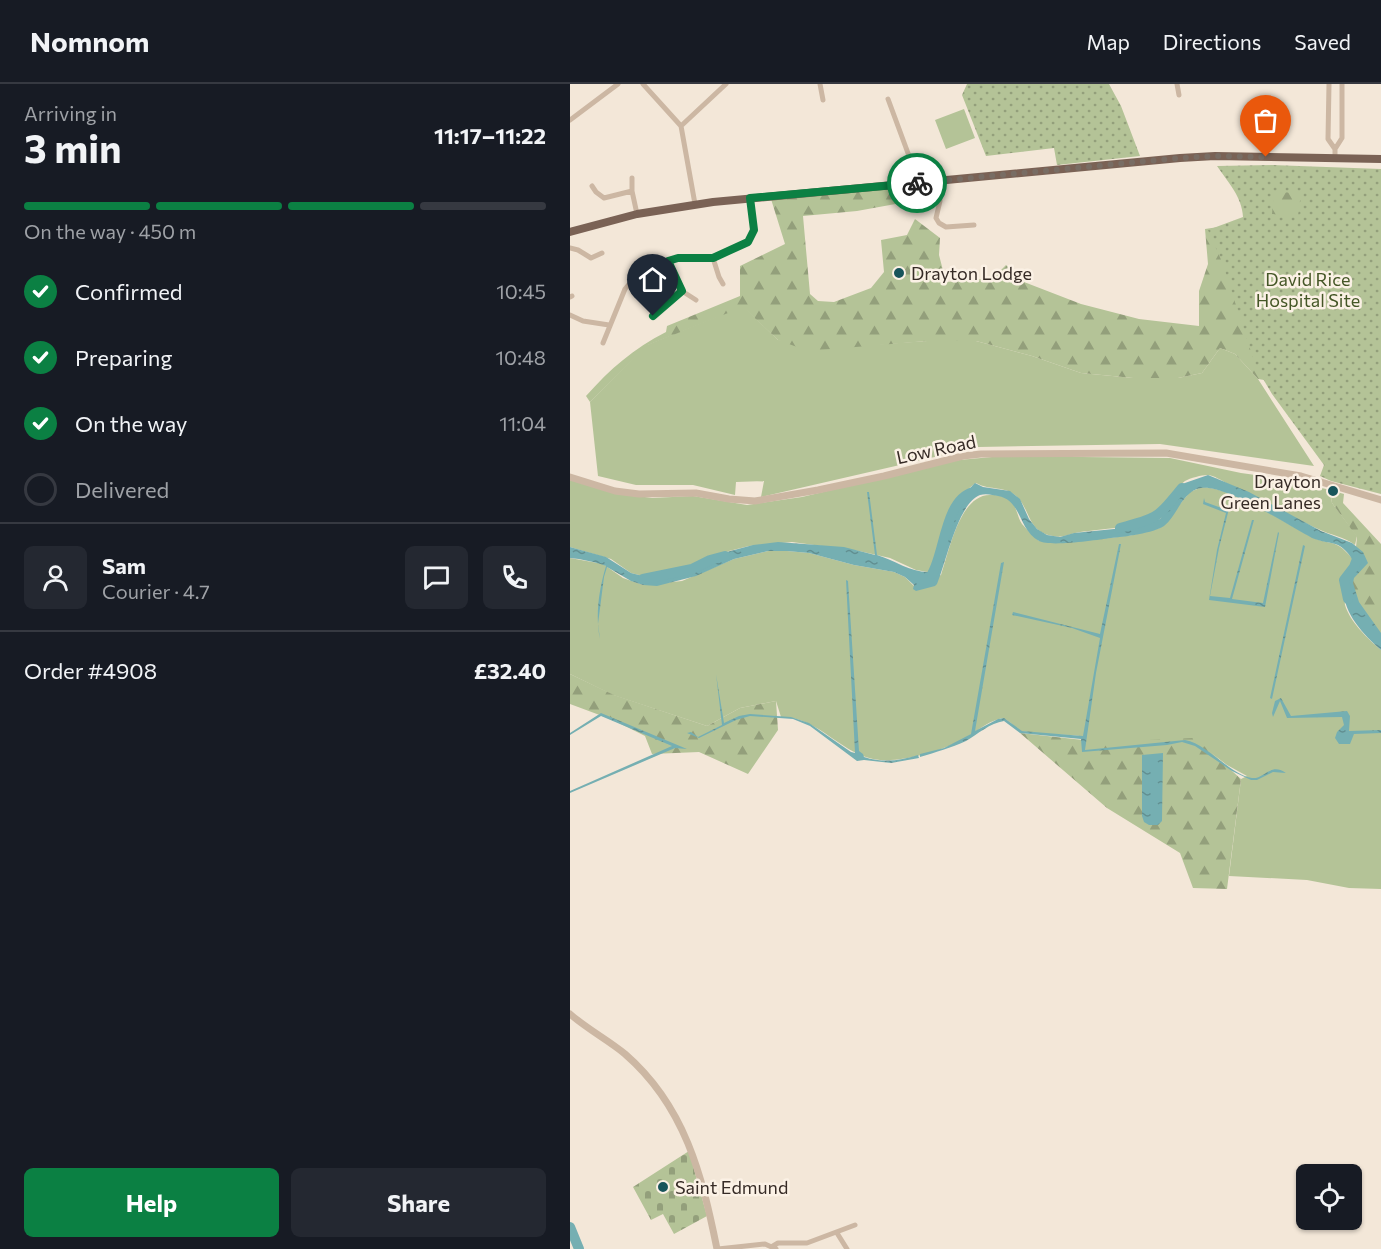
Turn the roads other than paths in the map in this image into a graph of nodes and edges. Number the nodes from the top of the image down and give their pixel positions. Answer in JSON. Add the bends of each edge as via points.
{"nodes":[{"id":1,"x":618,"y":84,"type":"edge"},
{"id":2,"x":643,"y":84,"type":"edge"},
{"id":3,"x":726,"y":84,"type":"edge"},
{"id":4,"x":820,"y":84,"type":"edge"},
{"id":5,"x":1177,"y":84,"type":"edge"},
{"id":6,"x":1329,"y":84,"type":"edge"},
{"id":7,"x":1342,"y":84,"type":"edge"},
{"id":8,"x":1177,"y":94,"type":"dead end"},
{"id":9,"x":888,"y":99,"type":"dead end"},
{"id":10,"x":824,"y":100,"type":"dead end"},
{"id":11,"x":570,"y":120,"type":"edge"},
{"id":12,"x":681,"y":126,"type":"junction"},
{"id":13,"x":1335,"y":153,"type":"junction"},
{"id":14,"x":1381,"y":159,"type":"edge"},
{"id":15,"x":632,"y":178,"type":"dead end"},
{"id":16,"x":937,"y":182,"type":"junction"},
{"id":17,"x":919,"y":183,"type":"junction"},
{"id":18,"x":592,"y":186,"type":"dead end"},
{"id":19,"x":632,"y":191,"type":"junction"},
{"id":20,"x":750,"y":198,"type":"junction"},
{"id":21,"x":695,"y":204,"type":"junction"},
{"id":22,"x":637,"y":214,"type":"junction"},
{"id":23,"x":971,"y":227,"type":"dead end"},
{"id":24,"x":570,"y":232,"type":"edge"},
{"id":25,"x":570,"y":248,"type":"edge"},
{"id":26,"x":602,"y":253,"type":"dead end"},
{"id":27,"x":713,"y":258,"type":"junction"},
{"id":28,"x":668,"y":261,"type":"junction"},
{"id":29,"x":723,"y":284,"type":"dead end"},
{"id":30,"x":682,"y":291,"type":"junction"},
{"id":31,"x":696,"y":300,"type":"dead end"},
{"id":32,"x":671,"y":301,"type":"junction"},
{"id":33,"x":677,"y":307,"type":"dead end"},
{"id":34,"x":570,"y":315,"type":"edge"},
{"id":35,"x":653,"y":316,"type":"dead end"},
{"id":36,"x":609,"y":326,"type":"junction"},
{"id":37,"x":603,"y":343,"type":"dead end"},
{"id":38,"x":570,"y":477,"type":"edge"},
{"id":39,"x":1381,"y":500,"type":"edge"},
{"id":40,"x":570,"y":1014,"type":"edge"},
{"id":41,"x":837,"y":1233,"type":"junction"},
{"id":42,"x":856,"y":1233,"type":"dead end"},
{"id":43,"x":774,"y":1247,"type":"edge"},
{"id":44,"x":718,"y":1249,"type":"edge"},
{"id":45,"x":848,"y":1249,"type":"edge"}],
"edges":[{"from":1,"to":11,"type":"street"},
{"from":2,"to":12,"type":"street"},
{"from":3,"to":12,"type":"street"},
{"from":4,"to":10,"type":"street"},
{"from":5,"to":8,"type":"street"},
{"from":6,"to":13,"type":"street","via":[[1328,139]]},
{"from":7,"to":13,"type":"street","via":[[1342,138]]},
{"from":9,"to":17,"type":"street"},
{"from":12,"to":21,"type":"street"},
{"from":13,"to":14,"type":"main road"},
{"from":13,"to":16,"type":"main road","via":[[1180,158]]},
{"from":15,"to":19,"type":"street"},
{"from":16,"to":17,"type":"main road"},
{"from":16,"to":23,"type":"street","via":[[939,224]]},
{"from":17,"to":20,"type":"main road"},
{"from":18,"to":19,"type":"street","via":[[604,198]]},
{"from":19,"to":22,"type":"street"},
{"from":20,"to":21,"type":"main road"},
{"from":20,"to":27,"type":"street","via":[[752,237]]},
{"from":21,"to":22,"type":"main road"},
{"from":22,"to":24,"type":"main road"},
{"from":25,"to":26,"type":"street","via":[[591,258]]},
{"from":27,"to":28,"type":"street"},
{"from":27,"to":29,"type":"street"},
{"from":28,"to":30,"type":"street"},
{"from":28,"to":36,"type":"street","via":[[632,280]]},
{"from":30,"to":31,"type":"street"},
{"from":30,"to":32,"type":"street"},
{"from":32,"to":33,"type":"street"},
{"from":32,"to":35,"type":"street"},
{"from":34,"to":36,"type":"street"},
{"from":36,"to":37,"type":"street"},
{"from":38,"to":39,"type":"street","name":"Low Road","via":[[615,491],[696,493],[755,501],[963,456],[1166,453],[1294,474]]},
{"from":40,"to":44,"type":"street","via":[[626,1055],[660,1092],[690,1146]]},
{"from":41,"to":42,"type":"street","via":[[854,1226]]},
{"from":41,"to":43,"type":"street","via":[[807,1243],[778,1243]]},
{"from":41,"to":45,"type":"street"},
{"from":43,"to":44,"type":"street","via":[[765,1244]]}]}
